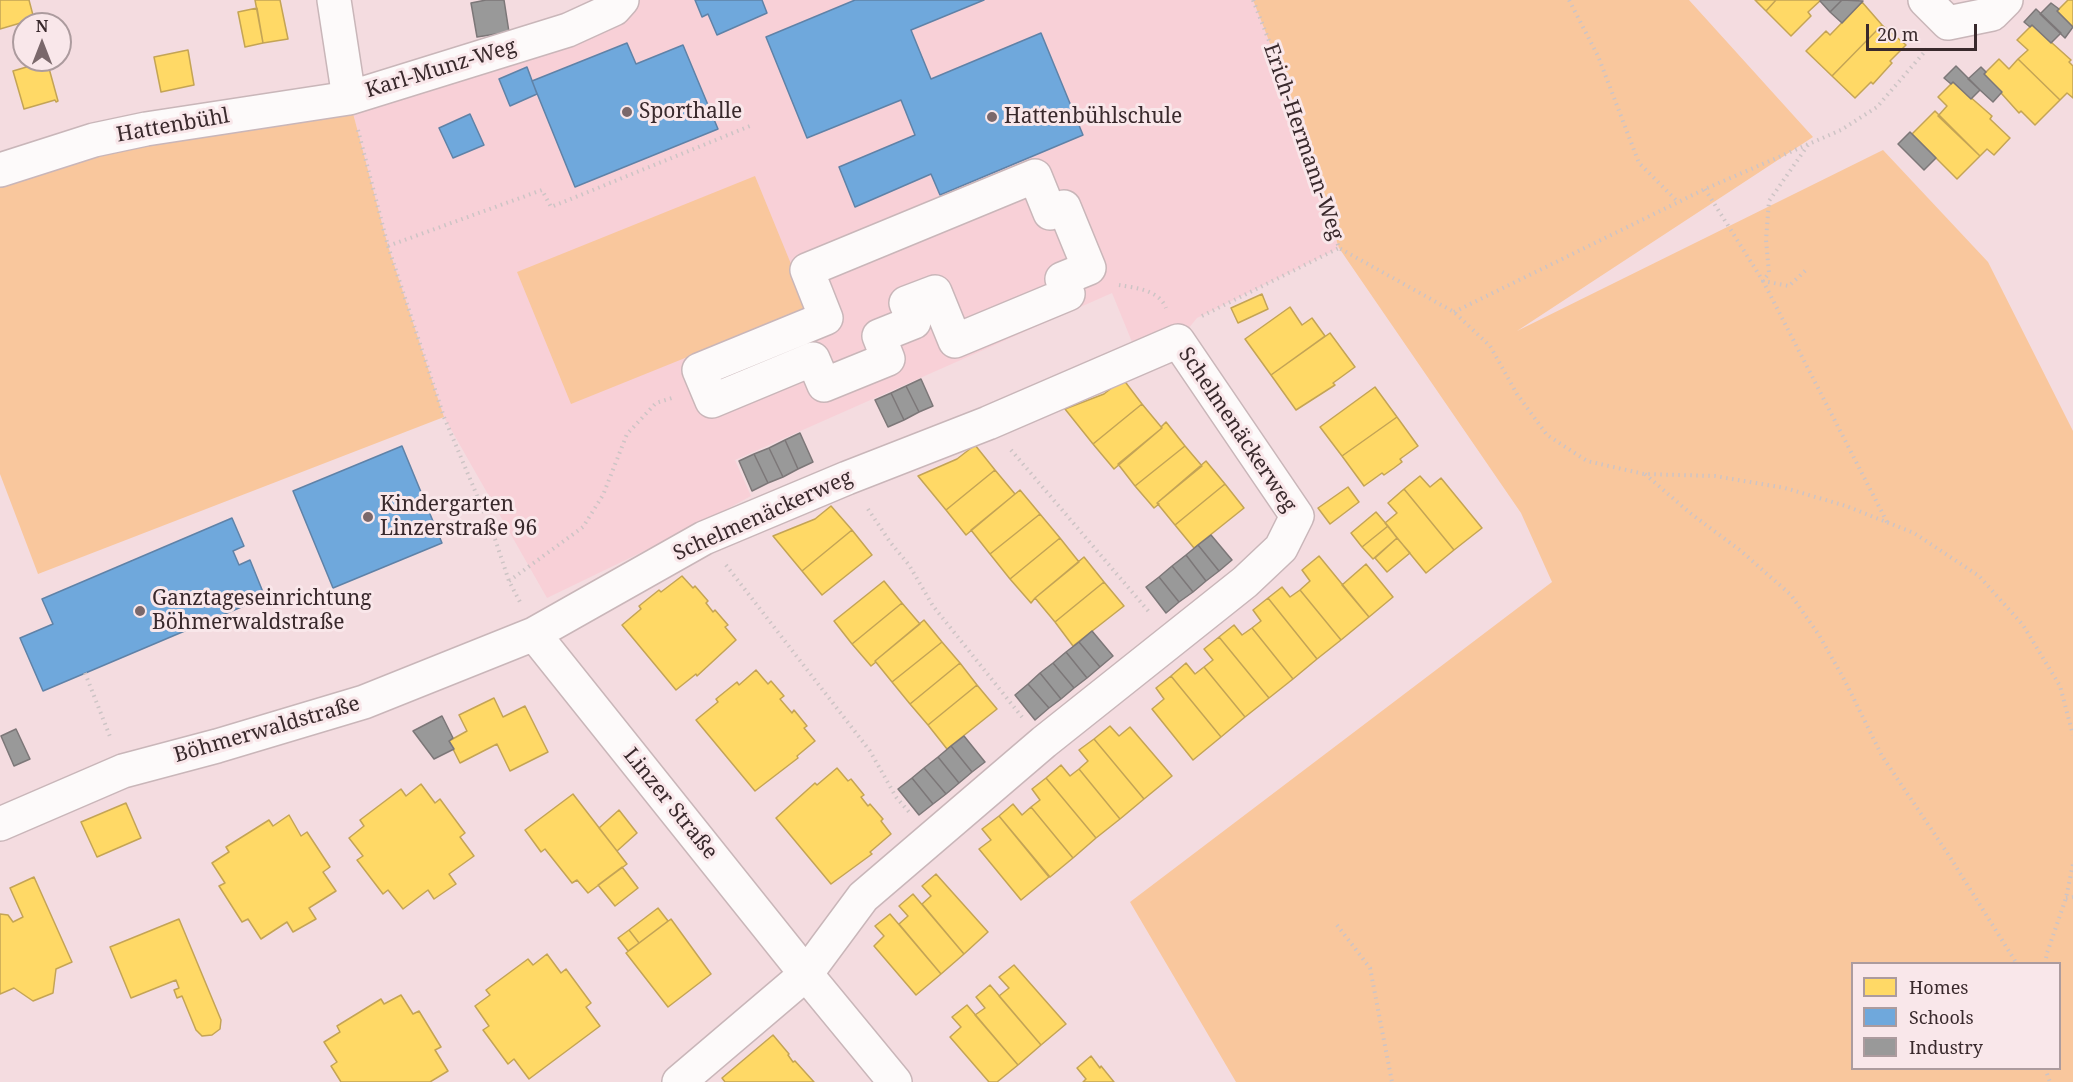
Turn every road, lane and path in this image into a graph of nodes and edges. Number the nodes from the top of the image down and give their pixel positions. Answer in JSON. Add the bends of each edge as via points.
{"nodes":[{"id":1,"x":334,"y":0,"type":"edge"},
{"id":2,"x":622,"y":0,"type":"edge"},
{"id":3,"x":1252,"y":0,"type":"edge"},
{"id":4,"x":1569,"y":0,"type":"edge"},
{"id":5,"x":1925,"y":0,"type":"edge"},
{"id":6,"x":2007,"y":0,"type":"edge"},
{"id":7,"x":1948,"y":23,"type":"junction"},
{"id":8,"x":349,"y":98,"type":"junction"},
{"id":9,"x":750,"y":126,"type":"dead end"},
{"id":10,"x":1810,"y":143,"type":"junction"},
{"id":11,"x":0,"y":171,"type":"edge"},
{"id":12,"x":1705,"y":189,"type":"junction"},
{"id":13,"x":1678,"y":202,"type":"junction"},
{"id":14,"x":388,"y":246,"type":"junction"},
{"id":15,"x":1339,"y":248,"type":"junction"},
{"id":16,"x":1089,"y":268,"type":"junction"},
{"id":17,"x":1806,"y":270,"type":"dead end"},
{"id":18,"x":1763,"y":281,"type":"junction"},
{"id":19,"x":1454,"y":312,"type":"junction"},
{"id":20,"x":1178,"y":341,"type":"junction"},
{"id":21,"x":706,"y":386,"type":"junction"},
{"id":22,"x":1644,"y":474,"type":"junction"},
{"id":23,"x":1037,"y":480,"type":"dead end"},
{"id":24,"x":1887,"y":522,"type":"junction"},
{"id":25,"x":890,"y":542,"type":"dead end"},
{"id":26,"x":723,"y":561,"type":"dead end"},
{"id":27,"x":509,"y":581,"type":"junction"},
{"id":28,"x":1142,"y":603,"type":"dead end"},
{"id":29,"x":534,"y":634,"type":"junction"},
{"id":30,"x":85,"y":673,"type":"dead end"},
{"id":31,"x":1014,"y":706,"type":"dead end"},
{"id":32,"x":2073,"y":735,"type":"edge"},
{"id":33,"x":123,"y":771,"type":"junction"},
{"id":34,"x":896,"y":797,"type":"dead end"},
{"id":35,"x":0,"y":824,"type":"edge"},
{"id":36,"x":2073,"y":864,"type":"edge"},
{"id":37,"x":2073,"y":897,"type":"edge"},
{"id":38,"x":2066,"y":898,"type":"junction"},
{"id":39,"x":1337,"y":925,"type":"dead end"},
{"id":40,"x":2016,"y":962,"type":"edge"},
{"id":41,"x":2045,"y":962,"type":"edge"},
{"id":42,"x":806,"y":974,"type":"junction"},
{"id":43,"x":679,"y":1082,"type":"edge"},
{"id":44,"x":895,"y":1082,"type":"edge"},
{"id":45,"x":1392,"y":1082,"type":"edge"}],
"edges":[{"from":1,"to":8,"type":"street","name":"Karl-Munz-Weg"},
{"from":2,"to":8,"type":"street","name":"Karl-Munz-Weg","via":[[614,9],[568,30]]},
{"from":3,"to":15,"type":"path","name":"Erich-Hermann-Weg"},
{"from":4,"to":13,"type":"path","via":[[1598,56],[1640,163]]},
{"from":5,"to":7,"type":"street"},
{"from":6,"to":7,"type":"street","via":[[1992,14]]},
{"from":7,"to":10,"type":"path","via":[[1877,107],[1841,130]]},
{"from":8,"to":11,"type":"street","name":"Hattenbühl","via":[[146,129],[94,140]]},
{"from":8,"to":14,"type":"path"},
{"from":9,"to":14,"type":"path","via":[[551,207],[542,190]]},
{"from":10,"to":12,"type":"path"},
{"from":10,"to":18,"type":"path","via":[[1769,201],[1769,273]]},
{"from":12,"to":13,"type":"path"},
{"from":12,"to":18,"type":"path"},
{"from":13,"to":19,"type":"path"},
{"from":14,"to":27,"type":"path","via":[[444,417]]},
{"from":15,"to":19,"type":"path","name":"Erich-Hermann-Weg"},
{"from":15,"to":20,"type":"path","via":[[1197,318]]},
{"from":16,"to":20,"type":"path","via":[[1099,279],[1144,288],[1164,304]]},
{"from":16,"to":21,"type":"street","via":[[1062,279],[1068,294],[955,341],[934,292],[906,303],[914,322],[879,336],[888,358],[824,384],[813,359],[712,401]]},
{"from":16,"to":21,"type":"street","via":[[1064,207],[1050,213],[1035,176],[807,270],[826,318],[699,370]]},
{"from":17,"to":18,"type":"path","via":[[1789,286]]},
{"from":18,"to":24,"type":"path"},
{"from":19,"to":22,"type":"path","name":"Erich-Hermann-Weg","via":[[1491,346],[1517,394],[1547,435],[1587,460]]},
{"from":20,"to":29,"type":"street","name":"Schelmenäckerweg","via":[[704,538]]},
{"from":20,"to":42,"type":"street","name":"Schelmenäckerweg","via":[[1297,516],[1281,548],[1245,582],[1044,742],[863,897]]},
{"from":21,"to":27,"type":"path","via":[[656,403],[627,434],[603,495],[584,527]]},
{"from":22,"to":24,"type":"path","name":"Erich-Hermann-Weg","via":[[1715,476],[1785,488]]},
{"from":22,"to":40,"type":"path","via":[[1791,595],[1840,672],[1882,756]]},
{"from":23,"to":28,"type":"path"},
{"from":24,"to":32,"type":"path","name":"Erich-Hermann-Weg","via":[[1914,533],[1979,576],[2023,625],[2060,686]]},
{"from":25,"to":31,"type":"path","via":[[933,606]]},
{"from":26,"to":34,"type":"path","via":[[870,751]]},
{"from":27,"to":29,"type":"path"},
{"from":29,"to":33,"type":"street","name":"Böhmerwaldstraße","via":[[364,702]]},
{"from":29,"to":42,"type":"street","name":"Linzer Straße"},
{"from":30,"to":33,"type":"path"},
{"from":33,"to":35,"type":"street","name":"Böhmerwaldstraße"},
{"from":36,"to":38,"type":"path"},
{"from":37,"to":38,"type":"path"},
{"from":38,"to":41,"type":"path"},
{"from":39,"to":45,"type":"path","via":[[1371,968]]},
{"from":42,"to":43,"type":"street"},
{"from":42,"to":44,"type":"street","name":"Linzer Straße"}]}
